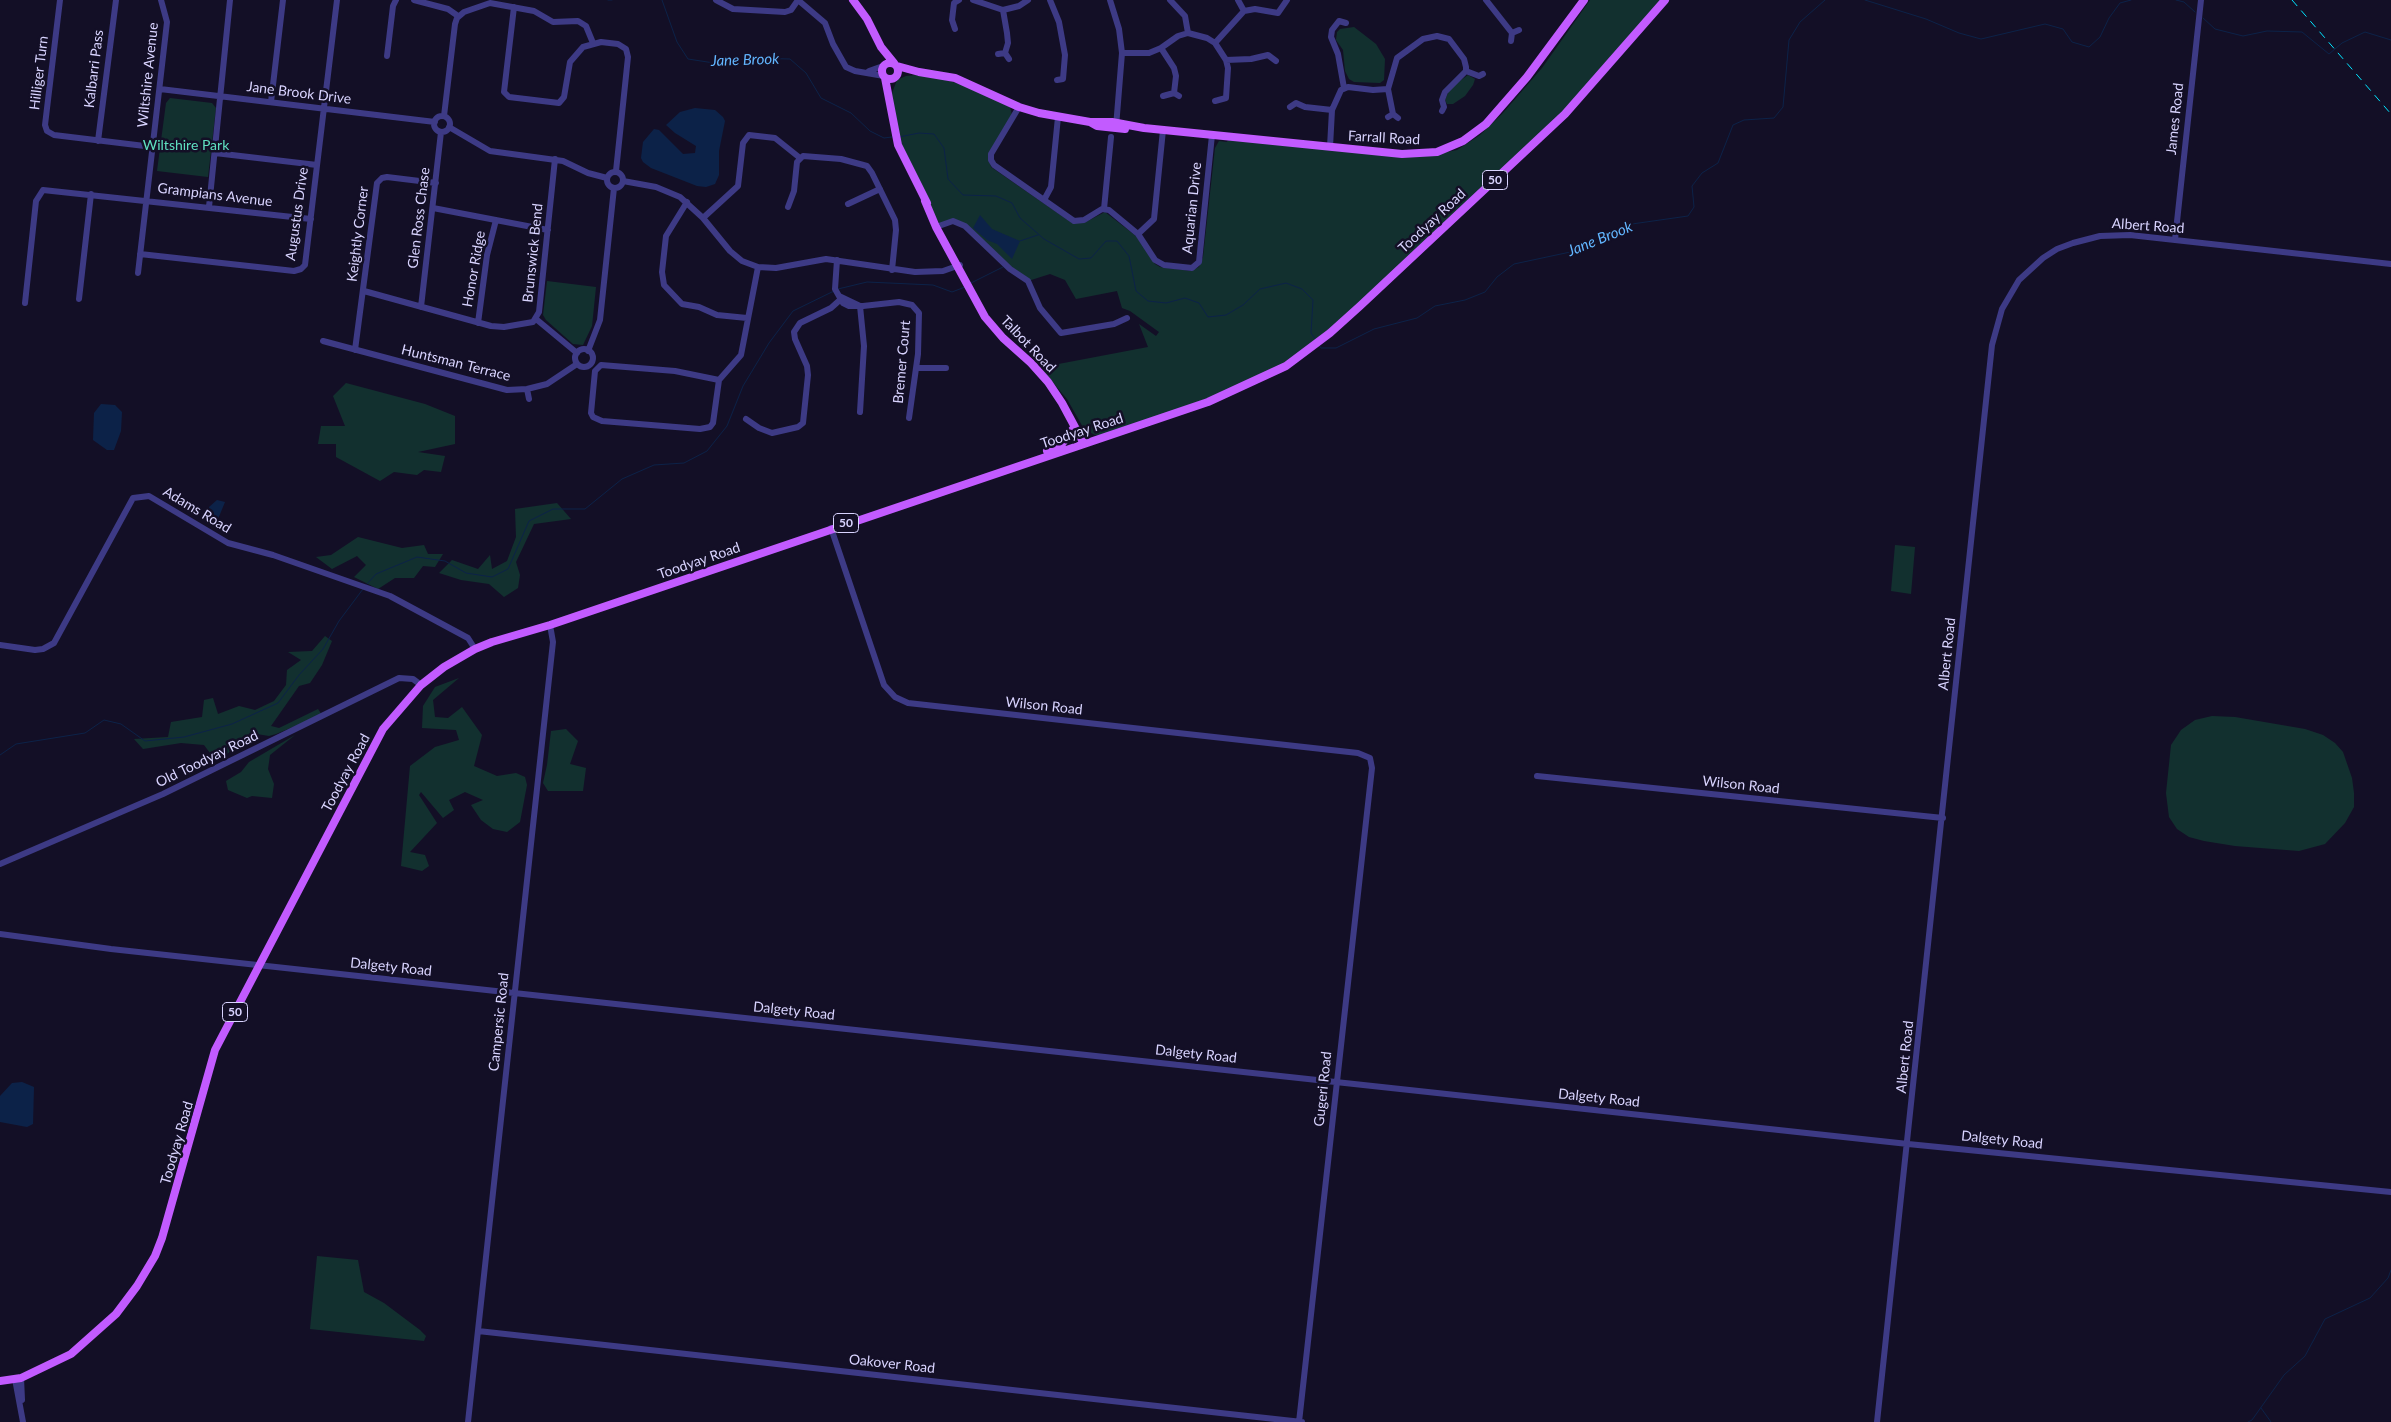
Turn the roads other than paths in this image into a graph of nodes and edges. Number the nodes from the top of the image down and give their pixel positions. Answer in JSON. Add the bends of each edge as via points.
{"nodes":[{"id":1,"x":60,"y":0,"type":"edge"},
{"id":2,"x":116,"y":0,"type":"edge"},
{"id":3,"x":161,"y":0,"type":"edge"},
{"id":4,"x":230,"y":0,"type":"edge"},
{"id":5,"x":283,"y":0,"type":"edge"},
{"id":6,"x":337,"y":0,"type":"edge"},
{"id":7,"x":396,"y":0,"type":"edge"},
{"id":8,"x":414,"y":0,"type":"edge"},
{"id":9,"x":716,"y":0,"type":"edge"},
{"id":10,"x":798,"y":0,"type":"edge"},
{"id":11,"x":853,"y":0,"type":"edge"},
{"id":12,"x":959,"y":0,"type":"edge"},
{"id":13,"x":974,"y":0,"type":"edge"},
{"id":14,"x":1028,"y":0,"type":"edge"},
{"id":15,"x":1049,"y":0,"type":"edge"},
{"id":16,"x":1110,"y":0,"type":"edge"},
{"id":17,"x":1170,"y":0,"type":"edge"},
{"id":18,"x":1238,"y":0,"type":"edge"},
{"id":19,"x":1287,"y":0,"type":"edge"},
{"id":20,"x":1486,"y":0,"type":"edge"},
{"id":21,"x":1584,"y":0,"type":"edge"},
{"id":22,"x":1665,"y":0,"type":"edge"},
{"id":23,"x":2201,"y":0,"type":"edge"},
{"id":24,"x":514,"y":7,"type":"junction"},
{"id":25,"x":1003,"y":10,"type":"junction"},
{"id":26,"x":1244,"y":10,"type":"junction"},
{"id":27,"x":458,"y":16,"type":"junction"},
{"id":28,"x":1346,"y":23,"type":"dead end"},
{"id":29,"x":955,"y":29,"type":"dead end"},
{"id":30,"x":1519,"y":30,"type":"dead end"},
{"id":31,"x":1188,"y":33,"type":"junction"},
{"id":32,"x":593,"y":43,"type":"junction"},
{"id":33,"x":1215,"y":43,"type":"junction"},
{"id":34,"x":1161,"y":48,"type":"junction"},
{"id":35,"x":998,"y":54,"type":"dead end"},
{"id":36,"x":1122,"y":54,"type":"junction"},
{"id":37,"x":387,"y":56,"type":"dead end"},
{"id":38,"x":1226,"y":60,"type":"junction"},
{"id":39,"x":1276,"y":61,"type":"dead end"},
{"id":40,"x":890,"y":65,"type":"junction"},
{"id":41,"x":1466,"y":71,"type":"junction"},
{"id":42,"x":866,"y":72,"type":"junction"},
{"id":43,"x":918,"y":72,"type":"junction"},
{"id":44,"x":884,"y":77,"type":"junction"},
{"id":45,"x":896,"y":77,"type":"junction"},
{"id":46,"x":1480,"y":77,"type":"dead end"},
{"id":47,"x":1062,"y":81,"type":"dead end"},
{"id":48,"x":1344,"y":88,"type":"junction"},
{"id":49,"x":160,"y":89,"type":"junction"},
{"id":50,"x":1388,"y":89,"type":"junction"},
{"id":51,"x":222,"y":96,"type":"junction"},
{"id":52,"x":1163,"y":96,"type":"dead end"},
{"id":53,"x":888,"y":101,"type":"junction"},
{"id":54,"x":1215,"y":101,"type":"dead end"},
{"id":55,"x":271,"y":102,"type":"junction"},
{"id":56,"x":1019,"y":107,"type":"junction"},
{"id":57,"x":1290,"y":107,"type":"dead end"},
{"id":58,"x":324,"y":108,"type":"junction"},
{"id":59,"x":1445,"y":108,"type":"dead end"},
{"id":60,"x":1332,"y":110,"type":"junction"},
{"id":61,"x":444,"y":116,"type":"junction"},
{"id":62,"x":1393,"y":116,"type":"dead end"},
{"id":63,"x":1058,"y":118,"type":"junction"},
{"id":64,"x":434,"y":122,"type":"junction"},
{"id":65,"x":1114,"y":125,"type":"junction"},
{"id":66,"x":449,"y":127,"type":"junction"},
{"id":67,"x":1163,"y":130,"type":"junction"},
{"id":68,"x":442,"y":132,"type":"junction"},
{"id":69,"x":1212,"y":135,"type":"junction"},
{"id":70,"x":1111,"y":137,"type":"dead end"},
{"id":71,"x":98,"y":141,"type":"junction"},
{"id":72,"x":153,"y":147,"type":"junction"},
{"id":73,"x":1330,"y":147,"type":"junction"},
{"id":74,"x":215,"y":152,"type":"junction"},
{"id":75,"x":800,"y":158,"type":"junction"},
{"id":76,"x":555,"y":159,"type":"junction"},
{"id":77,"x":317,"y":165,"type":"junction"},
{"id":78,"x":616,"y":171,"type":"junction"},
{"id":79,"x":607,"y":178,"type":"junction"},
{"id":80,"x":623,"y":181,"type":"junction"},
{"id":81,"x":436,"y":183,"type":"junction"},
{"id":82,"x":614,"y":188,"type":"junction"},
{"id":83,"x":880,"y":189,"type":"junction"},
{"id":84,"x":91,"y":194,"type":"junction"},
{"id":85,"x":146,"y":200,"type":"junction"},
{"id":86,"x":1044,"y":200,"type":"junction"},
{"id":87,"x":688,"y":202,"type":"junction"},
{"id":88,"x":848,"y":204,"type":"dead end"},
{"id":89,"x":788,"y":206,"type":"dead end"},
{"id":90,"x":209,"y":207,"type":"junction"},
{"id":91,"x":433,"y":208,"type":"junction"},
{"id":92,"x":1104,"y":209,"type":"junction"},
{"id":93,"x":703,"y":218,"type":"junction"},
{"id":94,"x":311,"y":219,"type":"junction"},
{"id":95,"x":496,"y":220,"type":"junction"},
{"id":96,"x":938,"y":226,"type":"junction"},
{"id":97,"x":548,"y":230,"type":"junction"},
{"id":98,"x":1138,"y":234,"type":"junction"},
{"id":99,"x":2175,"y":240,"type":"junction"},
{"id":100,"x":140,"y":254,"type":"junction"},
{"id":101,"x":837,"y":260,"type":"junction"},
{"id":102,"x":958,"y":264,"type":"junction"},
{"id":103,"x":2391,"y":264,"type":"edge"},
{"id":104,"x":758,"y":267,"type":"junction"},
{"id":105,"x":892,"y":270,"type":"junction"},
{"id":106,"x":138,"y":273,"type":"dead end"},
{"id":107,"x":364,"y":291,"type":"junction"},
{"id":108,"x":839,"y":298,"type":"junction"},
{"id":109,"x":79,"y":299,"type":"dead end"},
{"id":110,"x":25,"y":303,"type":"dead end"},
{"id":111,"x":860,"y":306,"type":"junction"},
{"id":112,"x":421,"y":307,"type":"junction"},
{"id":113,"x":748,"y":318,"type":"junction"},
{"id":114,"x":1127,"y":318,"type":"dead end"},
{"id":115,"x":536,"y":319,"type":"junction"},
{"id":116,"x":478,"y":323,"type":"junction"},
{"id":117,"x":323,"y":341,"type":"dead end"},
{"id":118,"x":355,"y":350,"type":"junction"},
{"id":119,"x":588,"y":351,"type":"junction"},
{"id":120,"x":577,"y":353,"type":"junction"},
{"id":121,"x":577,"y":364,"type":"junction"},
{"id":122,"x":916,"y":368,"type":"junction"},
{"id":123,"x":946,"y":368,"type":"dead end"},
{"id":124,"x":719,"y":380,"type":"junction"},
{"id":125,"x":527,"y":389,"type":"junction"},
{"id":126,"x":529,"y":399,"type":"dead end"},
{"id":127,"x":860,"y":412,"type":"dead end"},
{"id":128,"x":909,"y":418,"type":"dead end"},
{"id":129,"x":746,"y":419,"type":"dead end"},
{"id":130,"x":1073,"y":427,"type":"junction"},
{"id":131,"x":1081,"y":445,"type":"junction"},
{"id":132,"x":1026,"y":462,"type":"junction"},
{"id":133,"x":831,"y":528,"type":"junction"},
{"id":134,"x":550,"y":625,"type":"junction"},
{"id":135,"x":0,"y":645,"type":"edge"},
{"id":136,"x":475,"y":649,"type":"junction"},
{"id":137,"x":420,"y":685,"type":"junction"},
{"id":138,"x":1370,"y":758,"type":"joint"},
{"id":139,"x":1537,"y":776,"type":"dead end"},
{"id":140,"x":1943,"y":818,"type":"junction"},
{"id":141,"x":0,"y":864,"type":"edge"},
{"id":142,"x":0,"y":934,"type":"edge"},
{"id":143,"x":259,"y":965,"type":"junction"},
{"id":144,"x":514,"y":993,"type":"junction"},
{"id":145,"x":1336,"y":1082,"type":"junction"},
{"id":146,"x":1908,"y":1144,"type":"junction"},
{"id":147,"x":2391,"y":1192,"type":"edge"},
{"id":148,"x":478,"y":1331,"type":"junction"},
{"id":149,"x":18,"y":1379,"type":"junction"},
{"id":150,"x":0,"y":1382,"type":"edge"},
{"id":151,"x":23,"y":1422,"type":"edge"},
{"id":152,"x":468,"y":1422,"type":"edge"},
{"id":153,"x":1299,"y":1422,"type":"edge"},
{"id":154,"x":1304,"y":1422,"type":"edge"},
{"id":155,"x":1877,"y":1422,"type":"edge"}],
"edges":[{"from":1,"to":71,"type":"street","name":"Hilliger Turn","via":[[45,127],[54,135]]},
{"from":2,"to":71,"type":"street","name":"Kalbarri Pass"},
{"from":3,"to":49,"type":"street","name":"Wiltshire Avenue","via":[[167,22]]},
{"from":4,"to":51,"type":"street"},
{"from":5,"to":55,"type":"street"},
{"from":6,"to":58,"type":"street","name":"Augustus Drive"},
{"from":7,"to":37,"type":"street"},
{"from":8,"to":27,"type":"street","via":[[448,9]]},
{"from":9,"to":10,"type":"street","via":[[733,9],[785,12],[791,10]]},
{"from":10,"to":42,"type":"street","via":[[824,23],[846,67]]},
{"from":11,"to":40,"type":"main road"},
{"from":12,"to":29,"type":"street","via":[[954,3],[949,21]]},
{"from":13,"to":25,"type":"street"},
{"from":14,"to":25,"type":"street"},
{"from":15,"to":47,"type":"street","via":[[1059,22],[1065,55]]},
{"from":16,"to":36,"type":"street"},
{"from":17,"to":31,"type":"street","via":[[1186,16]]},
{"from":18,"to":26,"type":"street"},
{"from":19,"to":26,"type":"street","via":[[1278,13]]},
{"from":20,"to":30,"type":"street","via":[[1511,37]]},
{"from":21,"to":73,"type":"main road","name":"Farrall Road","via":[[1527,77],[1486,124],[1463,141],[1437,152],[1420,154]]},
{"from":22,"to":131,"type":"main road","name":"Toodyay Road","number":"50","via":[[1565,114],[1312,347],[1286,366],[1239,389]]},
{"from":23,"to":99,"type":"street","name":"James Road"},
{"from":24,"to":27,"type":"street","via":[[486,3]]},
{"from":24,"to":32,"type":"street","via":[[538,13],[553,22],[582,22]]},
{"from":24,"to":32,"type":"street","via":[[504,92],[509,97],[563,101],[570,62],[577,52]]},
{"from":25,"to":35,"type":"street","via":[[1008,38],[1007,56]]},
{"from":26,"to":33,"type":"street"},
{"from":27,"to":61,"type":"street"},
{"from":28,"to":48,"type":"street","via":[[1338,18],[1331,37],[1338,54]]},
{"from":31,"to":33,"type":"street","via":[[1199,34]]},
{"from":31,"to":34,"type":"street"},
{"from":32,"to":78,"type":"street","via":[[618,44],[626,48],[628,57]]},
{"from":33,"to":38,"type":"street"},
{"from":34,"to":36,"type":"street"},
{"from":34,"to":52,"type":"street","via":[[1176,76],[1176,94]]},
{"from":36,"to":65,"type":"street"},
{"from":38,"to":39,"type":"street","via":[[1251,59],[1269,52]]},
{"from":38,"to":54,"type":"street","via":[[1229,100]]},
{"from":40,"to":42,"type":"street"},
{"from":40,"to":43,"type":"main road","name":"Farrall Road"},
{"from":40,"to":44,"type":"main road","name":"Talbot Road"},
{"from":40,"to":45,"type":"main road","name":"Talbot Road"},
{"from":41,"to":46,"type":"street"},
{"from":41,"to":50,"type":"street","via":[[1464,59],[1449,39],[1441,36],[1423,39],[1397,58]]},
{"from":41,"to":59,"type":"street","via":[[1447,88],[1443,96]]},
{"from":42,"to":44,"type":"street"},
{"from":43,"to":45,"type":"main road","name":"Farrall Road"},
{"from":43,"to":56,"type":"main road","name":"Farrall Road","via":[[955,78]]},
{"from":44,"to":45,"type":"main road","name":"Farrall Road"},
{"from":44,"to":53,"type":"main road","name":"Talbot Road"},
{"from":45,"to":53,"type":"main road","name":"Talbot Road"},
{"from":48,"to":50,"type":"street"},
{"from":48,"to":60,"type":"street"},
{"from":49,"to":51,"type":"street","name":"Jane Brook Drive"},
{"from":49,"to":72,"type":"street","name":"Wiltshire Avenue"},
{"from":50,"to":62,"type":"street"},
{"from":51,"to":55,"type":"street","name":"Jane Brook Drive"},
{"from":51,"to":74,"type":"street"},
{"from":53,"to":96,"type":"main road","name":"Talbot Road","via":[[895,137]]},
{"from":55,"to":58,"type":"street","name":"Jane Brook Drive"},
{"from":56,"to":63,"type":"main road","name":"Farrall Road"},
{"from":56,"to":86,"type":"street","via":[[990,160]]},
{"from":57,"to":60,"type":"street","via":[[1296,103]]},
{"from":58,"to":64,"type":"street","name":"Jane Brook Drive"},
{"from":58,"to":77,"type":"street","name":"Augustus Drive"},
{"from":60,"to":73,"type":"street"},
{"from":61,"to":64,"type":"street"},
{"from":61,"to":66,"type":"street","via":[[449,120]]},
{"from":63,"to":65,"type":"main road","name":"Farrall Road","via":[[1090,122],[1097,126]]},
{"from":63,"to":86,"type":"street","via":[[1051,187]]},
{"from":64,"to":68,"type":"street"},
{"from":65,"to":67,"type":"main road","name":"Farrall Road","via":[[1138,130]]},
{"from":66,"to":68,"type":"street"},
{"from":66,"to":76,"type":"street","via":[[490,151]]},
{"from":67,"to":69,"type":"main road","name":"Farrall Road"},
{"from":67,"to":98,"type":"street","via":[[1154,219]]},
{"from":68,"to":81,"type":"street","name":"Glen Ross Chase"},
{"from":69,"to":73,"type":"main road","name":"Farrall Road"},
{"from":69,"to":98,"type":"street","name":"Aquarian Drive","via":[[1198,264],[1190,268],[1159,264]]},
{"from":70,"to":92,"type":"street"},
{"from":71,"to":72,"type":"street","name":"Hilliger Turn"},
{"from":72,"to":85,"type":"street","name":"Wiltshire Avenue"},
{"from":74,"to":77,"type":"street"},
{"from":74,"to":90,"type":"street"},
{"from":75,"to":83,"type":"street","via":[[820,156],[863,165],[872,173]]},
{"from":75,"to":89,"type":"street"},
{"from":75,"to":93,"type":"street","via":[[775,138],[749,135],[743,143],[738,186]]},
{"from":76,"to":79,"type":"street"},
{"from":76,"to":97,"type":"street","name":"Brunswick Bend"},
{"from":77,"to":94,"type":"street","name":"Augustus Drive"},
{"from":78,"to":79,"type":"street"},
{"from":78,"to":80,"type":"street"},
{"from":79,"to":82,"type":"street"},
{"from":80,"to":82,"type":"street"},
{"from":80,"to":87,"type":"street","via":[[664,190]]},
{"from":81,"to":91,"type":"street","name":"Glen Ross Chase"},
{"from":81,"to":107,"type":"street","name":"Keightly Corner","via":[[387,177],[379,180]]},
{"from":82,"to":119,"type":"street","via":[[600,320]]},
{"from":83,"to":88,"type":"street"},
{"from":83,"to":105,"type":"street","via":[[896,225]]},
{"from":84,"to":85,"type":"street","name":"Grampians Avenue"},
{"from":84,"to":109,"type":"street"},
{"from":84,"to":110,"type":"street","name":"Grampians Avenue","via":[[48,189],[38,196]]},
{"from":85,"to":90,"type":"street","name":"Grampians Avenue"},
{"from":85,"to":100,"type":"street","name":"Wiltshire Avenue"},
{"from":86,"to":92,"type":"street","via":[[1077,222]]},
{"from":87,"to":93,"type":"street"},
{"from":87,"to":113,"type":"street","via":[[666,236],[662,272],[664,285],[682,304],[717,315]]},
{"from":90,"to":94,"type":"street","name":"Grampians Avenue"},
{"from":91,"to":95,"type":"street"},
{"from":91,"to":112,"type":"street","name":"Glen Ross Chase"},
{"from":92,"to":98,"type":"street","name":"Aquarian Drive"},
{"from":93,"to":104,"type":"street","via":[[730,251],[742,261]]},
{"from":94,"to":100,"type":"street","name":"Augustus Drive","via":[[306,262],[298,271]]},
{"from":95,"to":97,"type":"street"},
{"from":95,"to":116,"type":"street","name":"Honor Ridge","via":[[487,255]]},
{"from":96,"to":102,"type":"main road","name":"Talbot Road"},
{"from":96,"to":114,"type":"street","via":[[953,221],[961,224],[1028,281],[1038,306],[1061,333],[1114,324]]},
{"from":97,"to":115,"type":"street","name":"Brunswick Bend","via":[[540,312]]},
{"from":99,"to":103,"type":"street","name":"Albert Road"},
{"from":99,"to":140,"type":"street","name":"Albert Road","via":[[2113,235],[2087,238],[2057,249],[2019,280],[2002,309],[1992,346]]},
{"from":100,"to":106,"type":"street","name":"Wiltshire Avenue"},
{"from":101,"to":104,"type":"street","via":[[816,260],[776,268]]},
{"from":101,"to":105,"type":"street"},
{"from":101,"to":108,"type":"street","via":[[834,286]]},
{"from":102,"to":105,"type":"street","via":[[934,272]]},
{"from":102,"to":130,"type":"main road","name":"Talbot Road","via":[[994,328],[1048,382]]},
{"from":104,"to":113,"type":"street"},
{"from":107,"to":112,"type":"street","name":"Brunswick Bend"},
{"from":107,"to":118,"type":"street","name":"Keightly Corner"},
{"from":108,"to":111,"type":"street","name":"Bremer Court","via":[[849,306]]},
{"from":108,"to":129,"type":"street","via":[[832,308],[800,323],[794,332],[808,375],[803,423],[798,427],[769,432]]},
{"from":111,"to":122,"type":"street","name":"Bremer Court","via":[[899,302],[912,305],[917,310],[920,316]]},
{"from":111,"to":127,"type":"street","via":[[864,346]]},
{"from":112,"to":116,"type":"street","name":"Brunswick Bend"},
{"from":113,"to":124,"type":"street","via":[[741,355]]},
{"from":115,"to":116,"type":"street","name":"Brunswick Bend","via":[[530,324],[504,327]]},
{"from":115,"to":120,"type":"street"},
{"from":117,"to":118,"type":"street","name":"Huntsman Terrace"},
{"from":118,"to":125,"type":"street","name":"Huntsman Terrace","via":[[498,389]]},
{"from":119,"to":120,"type":"street"},
{"from":119,"to":121,"type":"street","via":[[592,357],[590,364],[583,367]]},
{"from":120,"to":121,"type":"street"},
{"from":121,"to":125,"type":"street","name":"Huntsman Terrace","via":[[547,384]]},
{"from":122,"to":123,"type":"street"},
{"from":122,"to":128,"type":"street","name":"Bremer Court"},
{"from":124,"to":124,"type":"street","via":[[675,371],[602,365],[595,372],[591,413],[602,421],[706,429],[713,423]]},
{"from":125,"to":126,"type":"street"},
{"from":130,"to":131,"type":"main road","name":"Talbot Road"},
{"from":130,"to":132,"type":"main road","via":[[1062,444]]},
{"from":131,"to":132,"type":"main road","name":"Toodyay Road","number":"50"},
{"from":132,"to":133,"type":"main road","name":"Toodyay Road","number":"50"},
{"from":133,"to":134,"type":"main road","name":"Toodyay Road","number":"50"},
{"from":133,"to":138,"type":"street","name":"Wilson Road","via":[[884,685],[894,697],[908,703],[1358,753]]},
{"from":134,"to":136,"type":"main road","name":"Toodyay Road","number":"50"},
{"from":134,"to":144,"type":"street","name":"Campersic Road","via":[[553,642]]},
{"from":135,"to":136,"type":"street","name":"Adams Road","via":[[35,650],[54,643],[132,498],[149,496],[228,543],[273,555],[390,596],[468,638]]},
{"from":136,"to":137,"type":"main road","name":"Toodyay Road","number":"50"},
{"from":137,"to":141,"type":"street","name":"Old Toodyay Road","via":[[413,680],[399,678],[163,794]]},
{"from":137,"to":143,"type":"main road","name":"Toodyay Road","number":"50","via":[[383,729]]},
{"from":138,"to":145,"type":"street","name":"Gugeri Road","via":[[1372,764]]},
{"from":139,"to":140,"type":"street","name":"Wilson Road"},
{"from":140,"to":146,"type":"street","name":"Albert Road"},
{"from":142,"to":143,"type":"street","name":"Dalgety Road"},
{"from":143,"to":144,"type":"street","name":"Dalgety Road"},
{"from":143,"to":149,"type":"main road","name":"Toodyay Road","number":"50","via":[[215,1050],[169,1217],[155,1256],[127,1301],[94,1336],[71,1354]]},
{"from":144,"to":145,"type":"street","name":"Dalgety Road"},
{"from":144,"to":148,"type":"street","name":"Campersic Road"},
{"from":145,"to":146,"type":"street","name":"Dalgety Road"},
{"from":145,"to":153,"type":"street","name":"Gugeri Road"},
{"from":146,"to":147,"type":"street","name":"Dalgety Road"},
{"from":146,"to":155,"type":"street","name":"Albert Road"},
{"from":148,"to":152,"type":"street","name":"Campersic Road"},
{"from":148,"to":153,"type":"street","name":"Oakover Road"},
{"from":149,"to":150,"type":"main road","name":"Toodyay Road","number":"50"},
{"from":149,"to":151,"type":"street"},
{"from":153,"to":154,"type":"street","name":"Oakover Road"}]}
